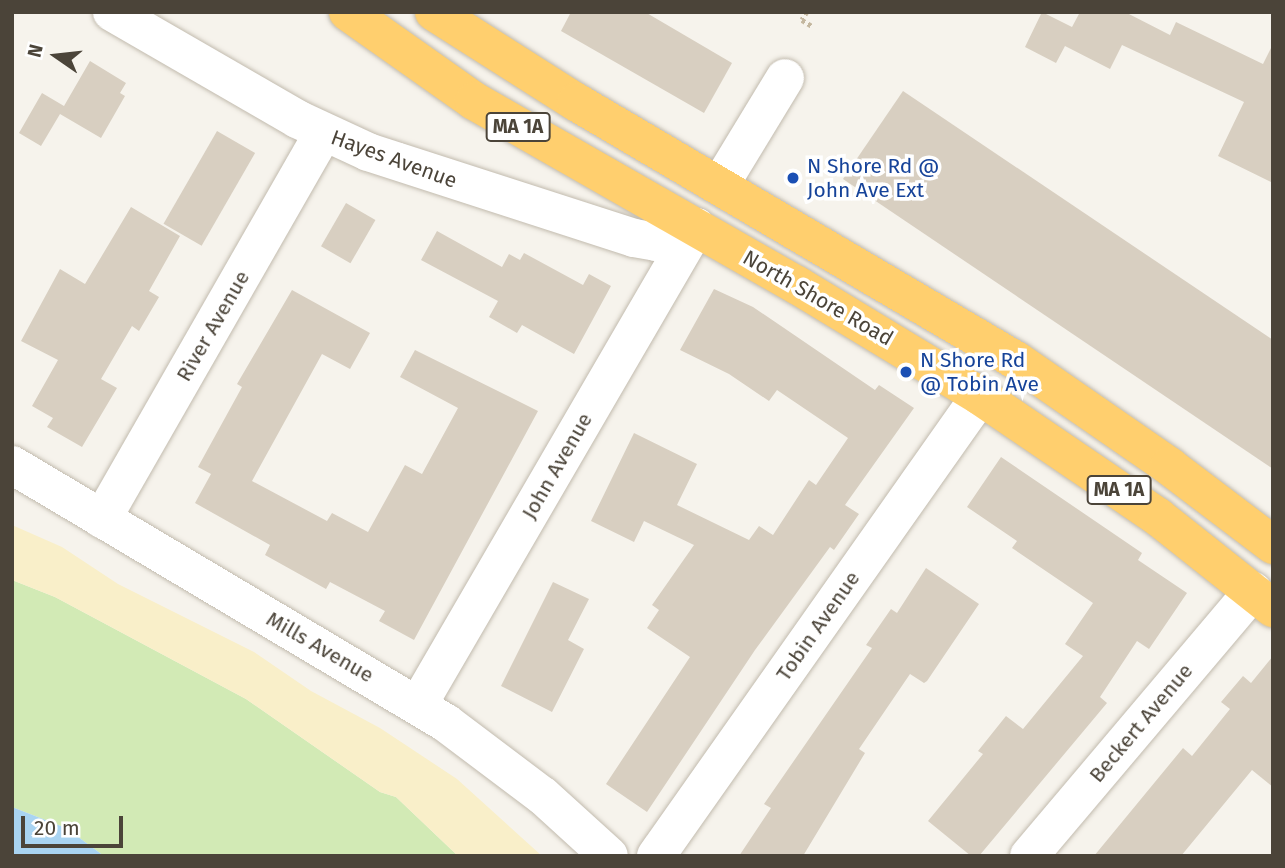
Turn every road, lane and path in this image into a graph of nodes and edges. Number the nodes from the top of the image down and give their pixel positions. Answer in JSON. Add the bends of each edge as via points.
{"nodes":[{"id":1,"x":112,"y":12,"type":"edge"},
{"id":2,"x":348,"y":12,"type":"edge"},
{"id":3,"x":434,"y":12,"type":"edge"},
{"id":4,"x":807,"y":12,"type":"edge"},
{"id":5,"x":812,"y":26,"type":"dead end"},
{"id":6,"x":785,"y":78,"type":"dead end"},
{"id":7,"x":323,"y":133,"type":"junction"},
{"id":8,"x":720,"y":185,"type":"junction"},
{"id":9,"x":696,"y":227,"type":"junction"},
{"id":10,"x":980,"y":396,"type":"junction"},
{"id":11,"x":12,"y":466,"type":"edge"},
{"id":12,"x":102,"y":519,"type":"junction"},
{"id":13,"x":1273,"y":545,"type":"edge"},
{"id":14,"x":1263,"y":599,"type":"edge"},
{"id":15,"x":418,"y":705,"type":"junction"},
{"id":16,"x":609,"y":856,"type":"edge"},
{"id":17,"x":656,"y":856,"type":"edge"},
{"id":18,"x":1029,"y":856,"type":"edge"}],
"edges":[{"from":1,"to":7,"type":"street","name":"Hayes Avenue"},
{"from":2,"to":9,"type":"highway","name":"North Shore Road","number":"MA 1A","via":[[474,101]]},
{"from":3,"to":8,"type":"highway","number":"MA 1A"},
{"from":4,"to":5,"type":"path","via":[[802,20]]},
{"from":6,"to":8,"type":"street"},
{"from":7,"to":9,"type":"street","name":"Hayes Avenue","via":[[390,160],[621,235],[656,242]]},
{"from":7,"to":12,"type":"street","name":"River Avenue"},
{"from":8,"to":13,"type":"highway","number":"MA 1A","via":[[1027,368]]},
{"from":9,"to":10,"type":"highway","name":"North Shore Road","number":"MA 1A"},
{"from":9,"to":15,"type":"street","name":"John Avenue"},
{"from":10,"to":14,"type":"highway","name":"North Shore Road","number":"MA 1A","via":[[1110,483]]},
{"from":10,"to":17,"type":"street","name":"Tobin Avenue"},
{"from":11,"to":12,"type":"street","name":"Mills Avenue"},
{"from":12,"to":15,"type":"street","name":"Mills Avenue"},
{"from":14,"to":18,"type":"street","name":"Beckert Avenue"},
{"from":15,"to":16,"type":"street","name":"Mills Avenue","via":[[521,778]]}]}
